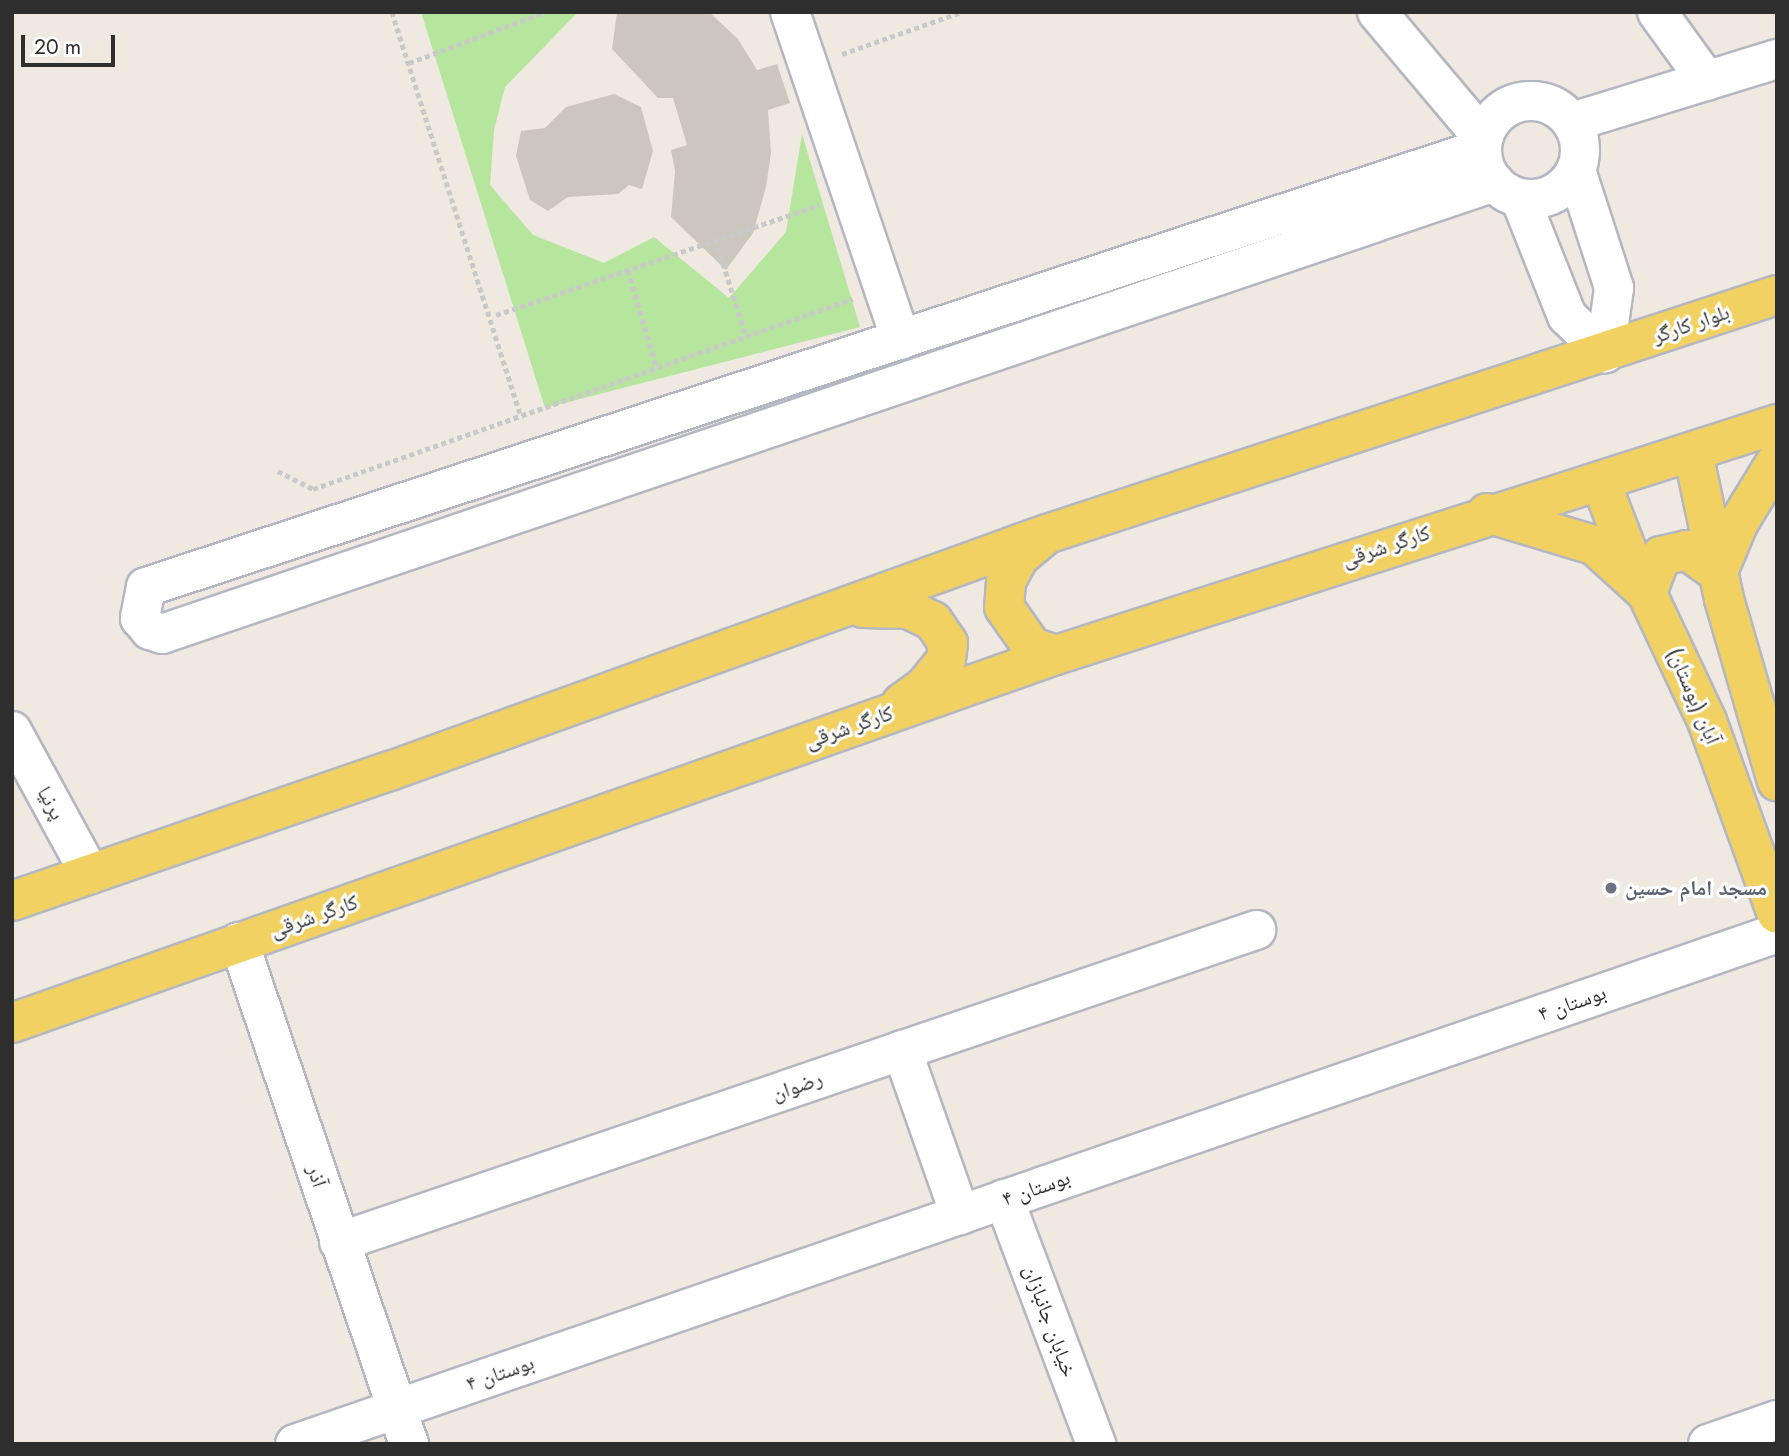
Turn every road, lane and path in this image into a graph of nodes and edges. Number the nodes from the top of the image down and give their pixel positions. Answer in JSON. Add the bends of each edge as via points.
{"nodes":[{"id":1,"x":393,"y":12,"type":"edge"},
{"id":2,"x":545,"y":12,"type":"edge"},
{"id":3,"x":790,"y":12,"type":"edge"},
{"id":4,"x":961,"y":12,"type":"edge"},
{"id":5,"x":1377,"y":12,"type":"edge"},
{"id":6,"x":1657,"y":12,"type":"edge"},
{"id":7,"x":535,"y":14,"type":"edge"},
{"id":8,"x":1777,"y":59,"type":"edge"},
{"id":9,"x":409,"y":63,"type":"junction"},
{"id":10,"x":808,"y":66,"type":"junction"},
{"id":11,"x":1707,"y":81,"type":"junction"},
{"id":12,"x":1572,"y":122,"type":"junction"},
{"id":13,"x":1494,"y":167,"type":"junction"},
{"id":14,"x":1576,"y":170,"type":"junction"},
{"id":15,"x":849,"y":195,"type":"junction"},
{"id":16,"x":718,"y":247,"type":"dead end"},
{"id":17,"x":628,"y":270,"type":"junction"},
{"id":18,"x":882,"y":288,"type":"junction"},
{"id":19,"x":1777,"y":295,"type":"edge"},
{"id":20,"x":496,"y":315,"type":"dead end"},
{"id":21,"x":746,"y":336,"type":"junction"},
{"id":22,"x":901,"y":340,"type":"junction"},
{"id":23,"x":1605,"y":353,"type":"junction"},
{"id":24,"x":656,"y":366,"type":"junction"},
{"id":25,"x":520,"y":413,"type":"junction"},
{"id":26,"x":1777,"y":424,"type":"edge"},
{"id":27,"x":1693,"y":453,"type":"junction"},
{"id":28,"x":1777,"y":460,"type":"edge"},
{"id":29,"x":278,"y":471,"type":"dead end"},
{"id":30,"x":1601,"y":483,"type":"junction"},
{"id":31,"x":1487,"y":513,"type":"junction"},
{"id":32,"x":1047,"y":534,"type":"junction"},
{"id":33,"x":1718,"y":572,"type":"junction"},
{"id":34,"x":1647,"y":593,"type":"junction"},
{"id":35,"x":851,"y":607,"type":"junction"},
{"id":36,"x":1056,"y":655,"type":"junction"},
{"id":37,"x":889,"y":713,"type":"junction"},
{"id":38,"x":12,"y":731,"type":"edge"},
{"id":39,"x":1777,"y":780,"type":"edge"},
{"id":40,"x":90,"y":874,"type":"junction"},
{"id":41,"x":12,"y":901,"type":"edge"},
{"id":42,"x":1777,"y":914,"type":"edge"},
{"id":43,"x":1256,"y":930,"type":"dead end"},
{"id":44,"x":1777,"y":933,"type":"edge"},
{"id":45,"x":239,"y":942,"type":"junction"},
{"id":46,"x":12,"y":1023,"type":"edge"},
{"id":47,"x":902,"y":1050,"type":"junction"},
{"id":48,"x":1004,"y":1199,"type":"junction"},
{"id":49,"x":960,"y":1214,"type":"junction"},
{"id":50,"x":339,"y":1242,"type":"junction"},
{"id":51,"x":1777,"y":1420,"type":"edge"},
{"id":52,"x":403,"y":1426,"type":"edge"},
{"id":53,"x":295,"y":1444,"type":"edge"},
{"id":54,"x":1096,"y":1444,"type":"edge"},
{"id":55,"x":1708,"y":1444,"type":"edge"}],
"edges":[{"from":1,"to":9,"type":"path"},
{"from":2,"to":7,"type":"path"},
{"from":3,"to":10,"type":"street"},
{"from":4,"to":10,"type":"path"},
{"from":5,"to":13,"type":"street"},
{"from":6,"to":11,"type":"street"},
{"from":7,"to":9,"type":"path"},
{"from":8,"to":11,"type":"street"},
{"from":9,"to":25,"type":"path"},
{"from":10,"to":15,"type":"street"},
{"from":11,"to":12,"type":"street"},
{"from":12,"to":13,"type":"street","via":[[1553,106],[1529,100],[1500,111]]},
{"from":12,"to":14,"type":"street","via":[[1580,154]]},
{"from":13,"to":14,"type":"street","via":[[1553,194]]},
{"from":13,"to":22,"type":"street"},
{"from":13,"to":22,"type":"street","via":[[162,634],[150,630],[140,618],[146,587]]},
{"from":13,"to":23,"type":"street","via":[[1567,316]]},
{"from":14,"to":23,"type":"street","via":[[1614,288]]},
{"from":15,"to":17,"type":"path"},
{"from":15,"to":18,"type":"street"},
{"from":16,"to":21,"type":"path"},
{"from":17,"to":20,"type":"path"},
{"from":17,"to":24,"type":"path"},
{"from":18,"to":21,"type":"path"},
{"from":18,"to":22,"type":"street"},
{"from":19,"to":23,"type":"main road","name":"بلوار کارگر"},
{"from":21,"to":24,"type":"path"},
{"from":23,"to":32,"type":"main road"},
{"from":24,"to":25,"type":"path"},
{"from":25,"to":29,"type":"path","via":[[313,489]]},
{"from":26,"to":27,"type":"main road"},
{"from":27,"to":30,"type":"main road","name":"کارگر شرقی"},
{"from":27,"to":33,"type":"main road"},
{"from":28,"to":33,"type":"main road","via":[[1739,523]]},
{"from":30,"to":31,"type":"main road","name":"کارگر شرقی"},
{"from":30,"to":34,"type":"main road","name":"آبان (بوستان)"},
{"from":31,"to":34,"type":"main road","via":[[1594,545]]},
{"from":31,"to":36,"type":"main road","name":"کارگر شرقی"},
{"from":32,"to":35,"type":"main road"},
{"from":32,"to":36,"type":"main road","via":[[1019,556],[1006,581],[1004,607],[1032,647]]},
{"from":33,"to":34,"type":"main road","via":[[1686,550],[1661,556]]},
{"from":33,"to":39,"type":"main road"},
{"from":34,"to":42,"type":"main road","name":"آبان (بوستان)","via":[[1706,721]]},
{"from":35,"to":37,"type":"main road","via":[[908,609],[933,621],[948,643],[946,660],[925,686]]},
{"from":35,"to":40,"type":"main road"},
{"from":36,"to":37,"type":"main road","name":"کارگر شرقی"},
{"from":37,"to":45,"type":"main road","name":"کارگر شرقی"},
{"from":38,"to":40,"type":"street","name":"پرنیا"},
{"from":40,"to":41,"type":"main road"},
{"from":43,"to":47,"type":"street","name":"رضوان"},
{"from":44,"to":48,"type":"street","name":"بوستان ۴"},
{"from":45,"to":46,"type":"main road","name":"کارگر شرقی"},
{"from":45,"to":50,"type":"street","name":"آذر"},
{"from":47,"to":49,"type":"street"},
{"from":47,"to":50,"type":"street","name":"رضوان"},
{"from":48,"to":49,"type":"street","name":"بوستان ۴"},
{"from":48,"to":54,"type":"street","name":"خیابان جانبازان"},
{"from":49,"to":52,"type":"street","name":"بوستان ۴"},
{"from":50,"to":52,"type":"street","name":"آذر"},
{"from":51,"to":55,"type":"street"},
{"from":52,"to":53,"type":"street","name":"بوستان ۴"}]}
